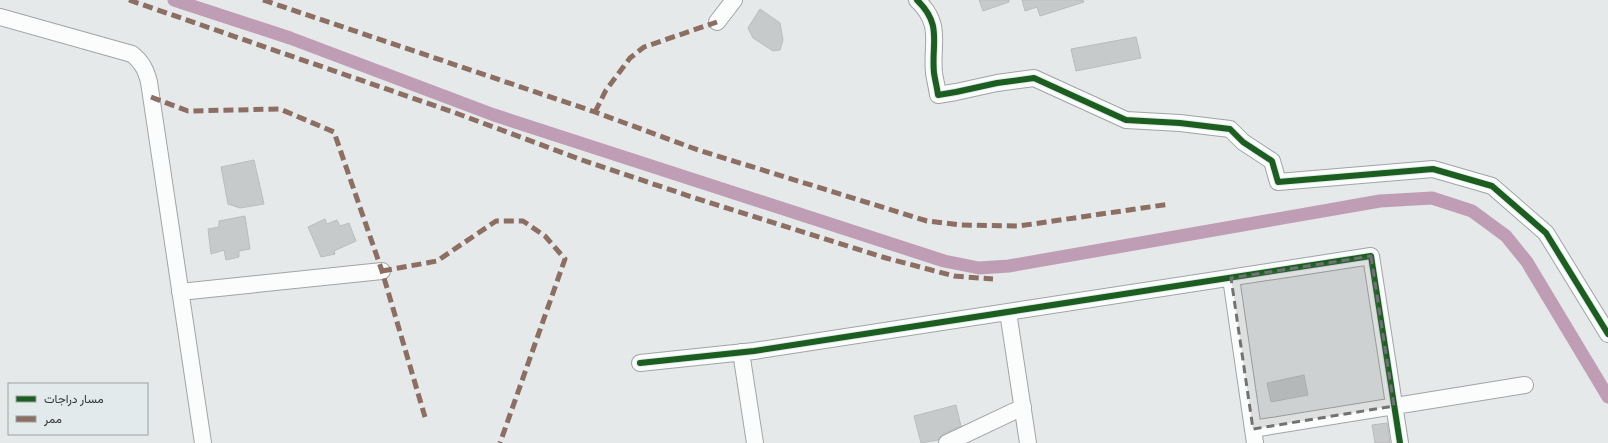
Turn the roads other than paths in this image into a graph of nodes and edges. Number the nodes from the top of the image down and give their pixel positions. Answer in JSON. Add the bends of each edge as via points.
{"nodes":[{"id":1,"x":734,"y":0,"type":"edge"},
{"id":2,"x":917,"y":0,"type":"edge"},
{"id":3,"x":0,"y":18,"type":"edge"},
{"id":4,"x":717,"y":22,"type":"dead end"},
{"id":5,"x":382,"y":271,"type":"dead end"},
{"id":6,"x":1231,"y":278,"type":"junction"},
{"id":7,"x":180,"y":292,"type":"junction"},
{"id":8,"x":1008,"y":312,"type":"junction"},
{"id":9,"x":1608,"y":334,"type":"edge"},
{"id":10,"x":741,"y":352,"type":"junction"},
{"id":11,"x":640,"y":363,"type":"dead end"},
{"id":12,"x":1525,"y":385,"type":"dead end"},
{"id":13,"x":1394,"y":406,"type":"junction"},
{"id":14,"x":1023,"y":407,"type":"junction"},
{"id":15,"x":1254,"y":436,"type":"edge"},
{"id":16,"x":202,"y":443,"type":"edge"},
{"id":17,"x":755,"y":443,"type":"edge"},
{"id":18,"x":947,"y":443,"type":"edge"},
{"id":19,"x":1028,"y":443,"type":"edge"},
{"id":20,"x":1400,"y":443,"type":"edge"}],
"edges":[{"from":1,"to":4,"type":"street"},
{"from":2,"to":9,"type":"street","via":[[925,8],[934,27],[934,73],[938,94],[1034,78],[1126,120],[1230,129],[1243,142],[1272,162],[1278,182],[1433,169],[1492,186],[1546,233]]},
{"from":3,"to":7,"type":"street","via":[[121,50],[141,61],[149,82]]},
{"from":5,"to":7,"type":"street"},
{"from":6,"to":8,"type":"street"},
{"from":6,"to":13,"type":"street","via":[[1371,256]]},
{"from":6,"to":15,"type":"street"},
{"from":7,"to":16,"type":"street"},
{"from":8,"to":10,"type":"street"},
{"from":8,"to":14,"type":"street"},
{"from":10,"to":11,"type":"street"},
{"from":10,"to":17,"type":"street"},
{"from":12,"to":13,"type":"street"},
{"from":13,"to":15,"type":"street"},
{"from":13,"to":20,"type":"street"},
{"from":14,"to":18,"type":"street"},
{"from":14,"to":19,"type":"street"}]}
